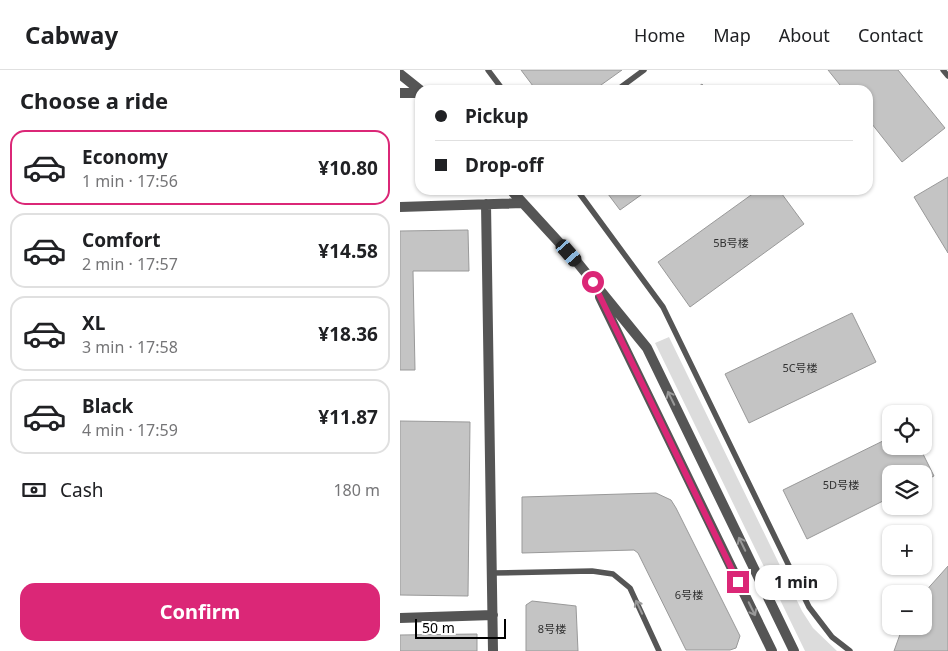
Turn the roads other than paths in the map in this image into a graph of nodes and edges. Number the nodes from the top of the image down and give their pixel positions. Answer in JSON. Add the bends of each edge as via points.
{"nodes":[{"id":1,"x":488,"y":70,"type":"edge"},
{"id":2,"x":644,"y":70,"type":"edge"},
{"id":3,"x":943,"y":70,"type":"edge"},
{"id":4,"x":400,"y":74,"type":"edge"},
{"id":5,"x":948,"y":76,"type":"edge"},
{"id":6,"x":499,"y":85,"type":"edge"},
{"id":7,"x":624,"y":85,"type":"edge"},
{"id":8,"x":415,"y":88,"type":"edge"},
{"id":9,"x":415,"y":92,"type":"edge"},
{"id":10,"x":400,"y":93,"type":"edge"},
{"id":11,"x":515,"y":195,"type":"edge"},
{"id":12,"x":581,"y":195,"type":"edge"},
{"id":13,"x":486,"y":204,"type":"junction"},
{"id":14,"x":523,"y":204,"type":"junction"},
{"id":15,"x":400,"y":207,"type":"edge"},
{"id":16,"x":593,"y":282,"type":"junction"},
{"id":17,"x":492,"y":572,"type":"junction"},
{"id":18,"x":493,"y":615,"type":"junction"},
{"id":19,"x":400,"y":618,"type":"edge"},
{"id":20,"x":493,"y":651,"type":"edge"},
{"id":21,"x":659,"y":651,"type":"edge"},
{"id":22,"x":772,"y":651,"type":"edge"},
{"id":23,"x":794,"y":651,"type":"edge"},
{"id":24,"x":850,"y":651,"type":"edge"}],
"edges":[{"from":1,"to":6,"type":"lane"},
{"from":2,"to":7,"type":"lane"},
{"from":3,"to":5,"type":"lane"},
{"from":4,"to":8,"type":"street"},
{"from":9,"to":10,"type":"street"},
{"from":11,"to":14,"type":"street"},
{"from":12,"to":24,"type":"lane","via":[[663,307],[809,607],[832,637]]},
{"from":13,"to":14,"type":"street"},
{"from":13,"to":15,"type":"street"},
{"from":13,"to":17,"type":"street"},
{"from":14,"to":16,"type":"street"},
{"from":16,"to":22,"type":"street","one_way":true},
{"from":23,"to":16,"type":"street","one_way":true,"via":[[647,348]]},
{"from":17,"to":18,"type":"street"},
{"from":21,"to":17,"type":"lane","one_way":true,"via":[[630,588],[613,574],[597,571]]},
{"from":18,"to":19,"type":"street"},
{"from":18,"to":20,"type":"street"}]}
